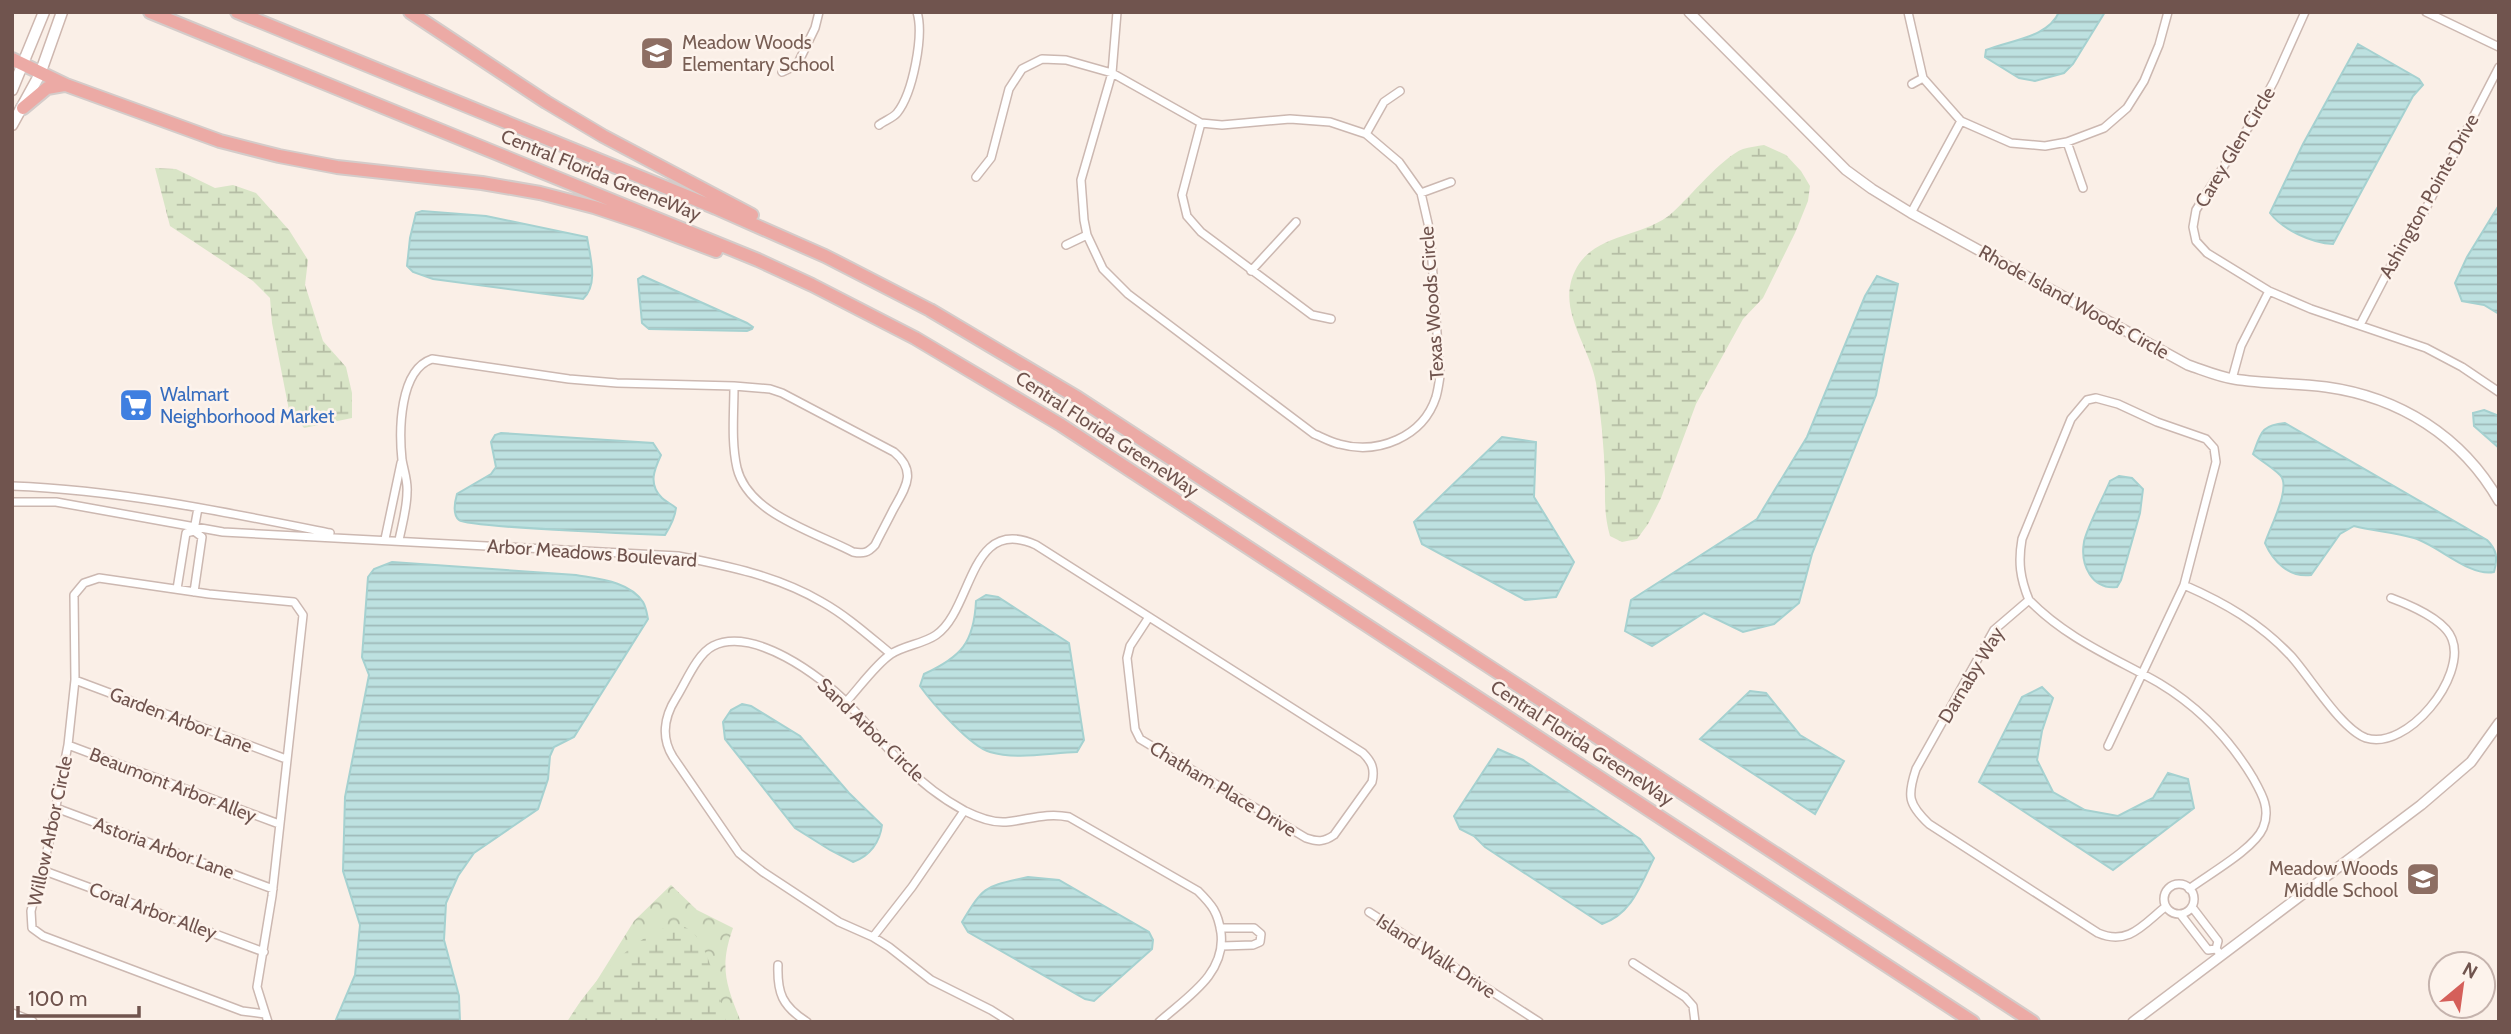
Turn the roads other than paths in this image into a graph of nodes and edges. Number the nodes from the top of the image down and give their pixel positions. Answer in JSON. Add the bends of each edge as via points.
{"nodes":[{"id":1,"x":44,"y":12,"type":"edge"},
{"id":2,"x":62,"y":12,"type":"edge"},
{"id":3,"x":150,"y":12,"type":"edge"},
{"id":4,"x":237,"y":12,"type":"edge"},
{"id":5,"x":410,"y":12,"type":"edge"},
{"id":6,"x":819,"y":12,"type":"edge"},
{"id":7,"x":917,"y":12,"type":"edge"},
{"id":8,"x":1117,"y":12,"type":"edge"},
{"id":9,"x":1689,"y":12,"type":"edge"},
{"id":10,"x":1908,"y":12,"type":"edge"},
{"id":11,"x":2168,"y":12,"type":"edge"},
{"id":12,"x":2305,"y":12,"type":"edge"},
{"id":13,"x":2426,"y":12,"type":"edge"},
{"id":14,"x":2499,"y":47,"type":"edge"},
{"id":15,"x":18,"y":62,"type":"edge"},
{"id":16,"x":2499,"y":67,"type":"edge"},
{"id":17,"x":782,"y":72,"type":"dead end"},
{"id":18,"x":1112,"y":73,"type":"junction"},
{"id":19,"x":40,"y":74,"type":"junction"},
{"id":20,"x":1923,"y":78,"type":"junction"},
{"id":21,"x":1912,"y":84,"type":"dead end"},
{"id":22,"x":66,"y":85,"type":"junction"},
{"id":23,"x":12,"y":90,"type":"edge"},
{"id":24,"x":1400,"y":91,"type":"dead end"},
{"id":25,"x":23,"y":108,"type":"junction"},
{"id":26,"x":1961,"y":121,"type":"junction"},
{"id":27,"x":1201,"y":123,"type":"junction"},
{"id":28,"x":12,"y":125,"type":"edge"},
{"id":29,"x":879,"y":125,"type":"dead end"},
{"id":30,"x":1366,"y":134,"type":"junction"},
{"id":31,"x":2067,"y":142,"type":"junction"},
{"id":32,"x":976,"y":177,"type":"dead end"},
{"id":33,"x":1451,"y":181,"type":"dead end"},
{"id":34,"x":2083,"y":188,"type":"dead end"},
{"id":35,"x":1421,"y":193,"type":"junction"},
{"id":36,"x":1911,"y":213,"type":"junction"},
{"id":37,"x":1296,"y":222,"type":"dead end"},
{"id":38,"x":1087,"y":235,"type":"junction"},
{"id":39,"x":1066,"y":245,"type":"dead end"},
{"id":40,"x":825,"y":256,"type":"junction"},
{"id":41,"x":1251,"y":271,"type":"junction"},
{"id":42,"x":2269,"y":291,"type":"junction"},
{"id":43,"x":1331,"y":318,"type":"dead end"},
{"id":44,"x":2360,"y":325,"type":"junction"},
{"id":45,"x":915,"y":338,"type":"junction"},
{"id":46,"x":2232,"y":379,"type":"junction"},
{"id":47,"x":734,"y":386,"type":"junction"},
{"id":48,"x":2499,"y":392,"type":"edge"},
{"id":49,"x":402,"y":458,"type":"junction"},
{"id":50,"x":12,"y":486,"type":"edge"},
{"id":51,"x":2499,"y":501,"type":"edge"},
{"id":52,"x":12,"y":502,"type":"edge"},
{"id":53,"x":392,"y":503,"type":"junction"},
{"id":54,"x":405,"y":505,"type":"junction"},
{"id":55,"x":198,"y":508,"type":"junction"},
{"id":56,"x":195,"y":529,"type":"junction"},
{"id":57,"x":352,"y":537,"type":"junction"},
{"id":58,"x":385,"y":539,"type":"junction"},
{"id":59,"x":399,"y":540,"type":"junction"},
{"id":60,"x":181,"y":561,"type":"junction"},
{"id":61,"x":198,"y":563,"type":"junction"},
{"id":62,"x":2184,"y":585,"type":"junction"},
{"id":63,"x":177,"y":589,"type":"junction"},
{"id":64,"x":194,"y":592,"type":"junction"},
{"id":65,"x":2391,"y":598,"type":"dead end"},
{"id":66,"x":2029,"y":600,"type":"junction"},
{"id":67,"x":1149,"y":617,"type":"junction"},
{"id":68,"x":891,"y":654,"type":"junction"},
{"id":69,"x":2143,"y":675,"type":"junction"},
{"id":70,"x":75,"y":680,"type":"junction"},
{"id":71,"x":846,"y":702,"type":"junction"},
{"id":72,"x":2499,"y":723,"type":"edge"},
{"id":73,"x":68,"y":745,"type":"junction"},
{"id":74,"x":2108,"y":746,"type":"dead end"},
{"id":75,"x":286,"y":759,"type":"junction"},
{"id":76,"x":56,"y":808,"type":"junction"},
{"id":77,"x":964,"y":811,"type":"junction"},
{"id":78,"x":279,"y":824,"type":"junction"},
{"id":79,"x":42,"y":870,"type":"junction"},
{"id":80,"x":272,"y":889,"type":"junction"},
{"id":81,"x":2189,"y":889,"type":"junction"},
{"id":82,"x":2165,"y":907,"type":"junction"},
{"id":83,"x":2192,"y":907,"type":"junction"},
{"id":84,"x":1369,"y":912,"type":"dead end"},
{"id":85,"x":2181,"y":915,"type":"junction"},
{"id":86,"x":1220,"y":928,"type":"junction"},
{"id":87,"x":873,"y":937,"type":"junction"},
{"id":88,"x":1222,"y":946,"type":"junction"},
{"id":89,"x":264,"y":952,"type":"junction"},
{"id":90,"x":2218,"y":952,"type":"junction"},
{"id":91,"x":1633,"y":963,"type":"dead end"},
{"id":92,"x":778,"y":965,"type":"dead end"},
{"id":93,"x":12,"y":1014,"type":"edge"},
{"id":94,"x":266,"y":1019,"type":"edge"},
{"id":95,"x":32,"y":1022,"type":"edge"},
{"id":96,"x":807,"y":1022,"type":"edge"},
{"id":97,"x":1010,"y":1022,"type":"edge"},
{"id":98,"x":1158,"y":1022,"type":"edge"},
{"id":99,"x":1539,"y":1022,"type":"edge"},
{"id":100,"x":1695,"y":1022,"type":"edge"},
{"id":101,"x":1973,"y":1022,"type":"edge"},
{"id":102,"x":2032,"y":1022,"type":"edge"},
{"id":103,"x":2133,"y":1022,"type":"edge"}],
"edges":[{"from":1,"to":15,"type":"main road"},
{"from":2,"to":19,"type":"main road"},
{"from":3,"to":45,"type":"highway","name":"Central Florida GreeneWay","via":[[704,237]]},
{"from":4,"to":40,"type":"highway","name":"Central Florida GreeneWay"},
{"from":5,"to":40,"type":"highway","via":[[603,136]]},
{"from":6,"to":17,"type":"street","via":[[797,65]]},
{"from":7,"to":29,"type":"street","via":[[920,23],[913,77],[897,114]]},
{"from":8,"to":18,"type":"street","name":"Texas Woods Circle"},
{"from":9,"to":36,"type":"street","name":"Rhode Island Woods Circle","via":[[1846,170]]},
{"from":10,"to":20,"type":"street"},
{"from":11,"to":31,"type":"street","via":[[2159,45],[2127,108],[2104,128]]},
{"from":12,"to":42,"type":"street","name":"Carey Glen Circle","via":[[2253,120],[2196,210],[2193,227],[2196,241],[2207,253]]},
{"from":13,"to":14,"type":"street"},
{"from":15,"to":19,"type":"highway"},
{"from":15,"to":23,"type":"main road"},
{"from":16,"to":44,"type":"street","name":"Ashington Pointe Drive"},
{"from":18,"to":27,"type":"street","name":"Texas Woods Circle"},
{"from":18,"to":32,"type":"street","via":[[1066,60],[1042,59],[1021,69],[1009,89],[991,158]]},
{"from":18,"to":38,"type":"street","name":"Texas Woods Circle","via":[[1082,180]]},
{"from":19,"to":22,"type":"highway"},
{"from":19,"to":25,"type":"main road"},
{"from":20,"to":21,"type":"street"},
{"from":20,"to":26,"type":"street"},
{"from":22,"to":25,"type":"highway","via":[[47,88]]},
{"from":22,"to":45,"type":"highway","via":[[220,141],[279,156],[482,183],[594,207],[720,253]]},
{"from":24,"to":30,"type":"street","via":[[1384,103]]},
{"from":25,"to":28,"type":"main road"},
{"from":26,"to":31,"type":"street","via":[[2011,143]]},
{"from":26,"to":36,"type":"street"},
{"from":27,"to":30,"type":"street","name":"Texas Woods Circle","via":[[1303,120],[1330,122]]},
{"from":27,"to":41,"type":"street","via":[[1182,194],[1187,216]]},
{"from":30,"to":35,"type":"street","name":"Texas Woods Circle","via":[[1399,162]]},
{"from":31,"to":34,"type":"street"},
{"from":33,"to":35,"type":"street"},
{"from":35,"to":38,"type":"street","name":"Texas Woods Circle","via":[[1430,232],[1440,376],[1436,398],[1424,419],[1401,440],[1373,447],[1340,444],[1314,434],[1128,294],[1103,269]]},
{"from":36,"to":46,"type":"street","name":"Rhode Island Woods Circle","via":[[2188,365]]},
{"from":37,"to":41,"type":"street"},
{"from":38,"to":39,"type":"street"},
{"from":40,"to":102,"type":"highway","name":"Central Florida GreeneWay","via":[[1044,376]]},
{"from":41,"to":43,"type":"street","via":[[1312,315]]},
{"from":42,"to":44,"type":"street","name":"Carey Glen Circle"},
{"from":42,"to":46,"type":"street","via":[[2241,346]]},
{"from":44,"to":48,"type":"street","name":"Carey Glen Circle","via":[[2426,348]]},
{"from":45,"to":101,"type":"highway","name":"Central Florida GreeneWay","via":[[1060,425]]},
{"from":46,"to":51,"type":"street","name":"Rhode Island Woods Circle","via":[[2327,387],[2407,411],[2453,443]]},
{"from":47,"to":47,"type":"street","via":[[782,393],[903,459],[908,480],[868,552],[853,552],[768,510],[749,492],[738,471],[734,447]]},
{"from":47,"to":49,"type":"street","via":[[581,380],[432,359],[422,362],[408,384],[400,429]]},
{"from":49,"to":53,"type":"street"},
{"from":49,"to":54,"type":"street","via":[[408,492]]},
{"from":50,"to":55,"type":"street","name":"Arbor Meadows Boulevard","via":[[93,491]]},
{"from":52,"to":56,"type":"street","name":"Arbor Meadows Boulevard","via":[[56,502]]},
{"from":53,"to":54,"type":"street"},
{"from":53,"to":58,"type":"street"},
{"from":54,"to":59,"type":"street"},
{"from":55,"to":56,"type":"street"},
{"from":55,"to":57,"type":"street","name":"Arbor Meadows Boulevard"},
{"from":56,"to":57,"type":"street","name":"Arbor Meadows Boulevard"},
{"from":56,"to":60,"type":"street","via":[[186,533]]},
{"from":56,"to":61,"type":"street","via":[[202,537]]},
{"from":57,"to":58,"type":"street","name":"Arbor Meadows Boulevard"},
{"from":58,"to":59,"type":"street","name":"Arbor Meadows Boulevard"},
{"from":59,"to":68,"type":"street","name":"Arbor Meadows Boulevard","via":[[678,556],[736,567],[822,602]]},
{"from":60,"to":61,"type":"street"},
{"from":60,"to":63,"type":"street"},
{"from":61,"to":64,"type":"street"},
{"from":62,"to":65,"type":"street","via":[[2255,622],[2290,655],[2347,726],[2380,741],[2416,723],[2437,698],[2455,654],[2444,627],[2412,605]]},
{"from":62,"to":66,"type":"street","via":[[2216,462],[2214,448],[2206,439],[2096,398],[2087,400],[2071,419],[2022,539],[2020,580]]},
{"from":62,"to":69,"type":"street"},
{"from":63,"to":64,"type":"street","name":"Willow Arbor Circle"},
{"from":63,"to":70,"type":"street","name":"Willow Arbor Circle","via":[[99,578],[84,583],[74,596]]},
{"from":64,"to":75,"type":"street","name":"Willow Arbor Circle","via":[[294,602],[303,615]]},
{"from":66,"to":69,"type":"street","name":"Darnaby Way","via":[[2070,636]]},
{"from":66,"to":82,"type":"street","name":"Darnaby Way","via":[[1994,630],[1916,769],[1910,800],[1929,824],[2098,933],[2122,938]]},
{"from":67,"to":67,"type":"street","name":"Chatham Place Drive","via":[[1371,761],[1372,782],[1334,835],[1326,841],[1306,838],[1140,739],[1127,658]]},
{"from":67,"to":68,"type":"street","name":"Chatham Place Drive","via":[[1036,545],[1010,538],[986,552],[937,635]]},
{"from":68,"to":71,"type":"street"},
{"from":69,"to":74,"type":"street"},
{"from":69,"to":81,"type":"street","name":"Darnaby Way","via":[[2213,723],[2245,764],[2267,813],[2262,830],[2249,845]]},
{"from":70,"to":73,"type":"street","name":"Willow Arbor Circle"},
{"from":70,"to":75,"type":"street","name":"Garden Arbor Lane"},
{"from":71,"to":77,"type":"street","name":"Sand Arbor Circle","via":[[919,779]]},
{"from":71,"to":87,"type":"street","name":"Sand Arbor Circle","via":[[775,652],[746,641],[726,641],[710,647],[700,659],[666,721],[666,739],[673,757],[739,853],[839,922]]},
{"from":72,"to":90,"type":"street","via":[[2471,762],[2421,805]]},
{"from":73,"to":76,"type":"street","name":"Willow Arbor Circle"},
{"from":73,"to":78,"type":"street","name":"Beaumont Arbor Alley"},
{"from":75,"to":78,"type":"street","name":"Willow Arbor Circle"},
{"from":76,"to":79,"type":"street","name":"Willow Arbor Circle"},
{"from":76,"to":80,"type":"street","name":"Astoria Arbor Lane"},
{"from":77,"to":86,"type":"street","name":"Sand Arbor Circle","via":[[1005,822],[1035,815],[1069,817],[1198,891],[1213,906]]},
{"from":77,"to":87,"type":"street"},
{"from":78,"to":80,"type":"street","name":"Willow Arbor Circle"},
{"from":79,"to":89,"type":"street","name":"Coral Arbor Alley"},
{"from":79,"to":94,"type":"street","name":"Willow Arbor Circle","via":[[32,928],[43,936]]},
{"from":80,"to":89,"type":"street","name":"Willow Arbor Circle"},
{"from":81,"to":82,"type":"street","name":"Darnaby Way","via":[[2176,884],[2167,889]]},
{"from":81,"to":83,"type":"street"},
{"from":82,"to":85,"type":"street"},
{"from":83,"to":85,"type":"street"},
{"from":83,"to":90,"type":"street","via":[[2218,941]]},
{"from":84,"to":99,"type":"street","name":"Island Walk Drive"},
{"from":85,"to":90,"type":"street","via":[[2207,950]]},
{"from":86,"to":88,"type":"street","name":"Sand Arbor Circle"},
{"from":86,"to":88,"type":"street","via":[[1254,928],[1261,934],[1260,942],[1253,945]]},
{"from":87,"to":97,"type":"street","name":"Sand Arbor Circle","via":[[931,980]]},
{"from":88,"to":98,"type":"street","name":"Sand Arbor Circle","via":[[1210,976]]},
{"from":89,"to":94,"type":"street","name":"Willow Arbor Circle","via":[[257,987]]},
{"from":90,"to":103,"type":"street"},
{"from":91,"to":100,"type":"street","via":[[1685,997],[1693,1006]]},
{"from":92,"to":96,"type":"street","via":[[783,1001]]},
{"from":93,"to":95,"type":"street"}]}
